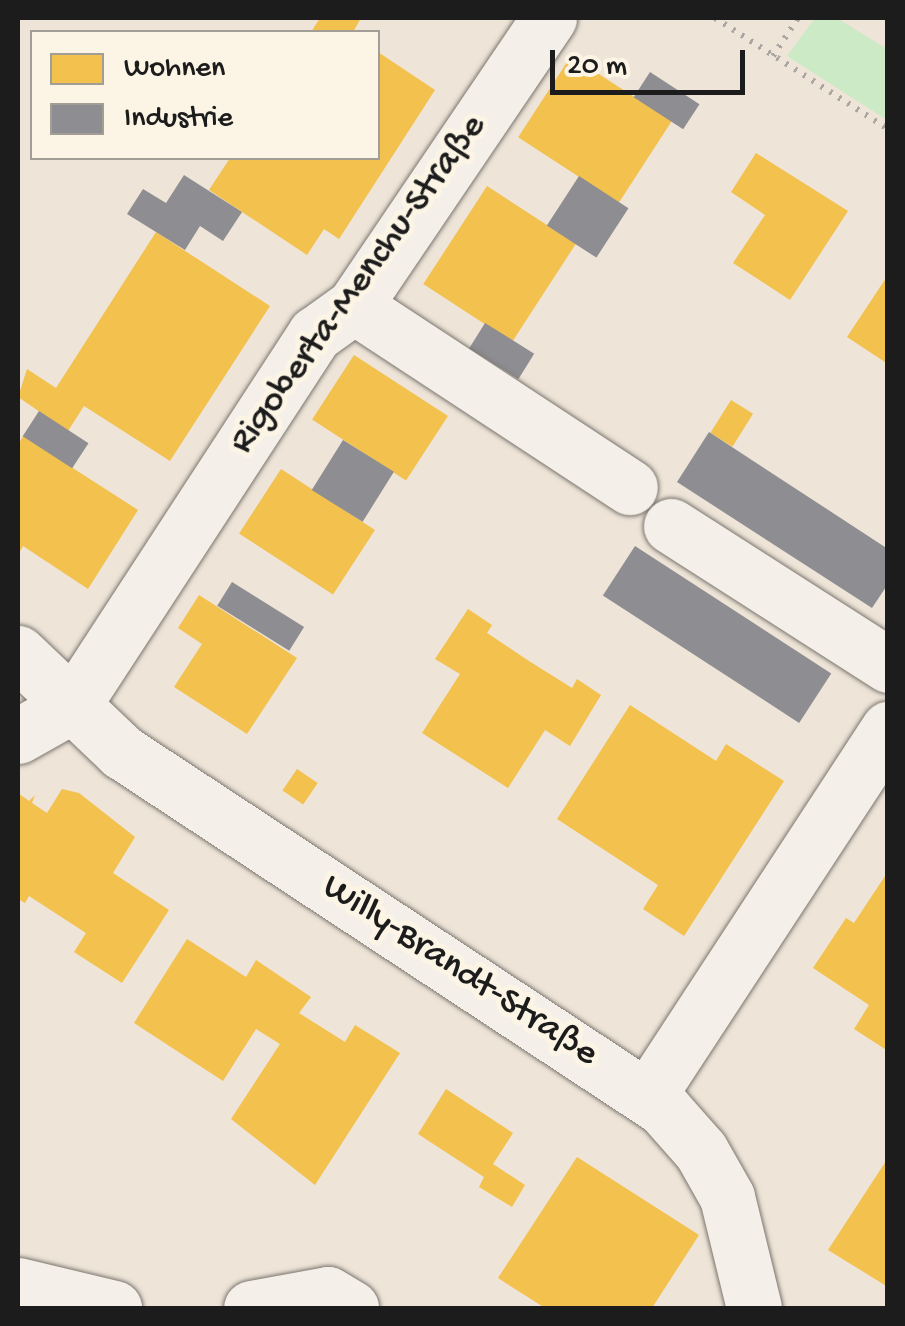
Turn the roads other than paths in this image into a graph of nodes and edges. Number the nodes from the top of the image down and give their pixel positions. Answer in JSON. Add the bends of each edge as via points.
{"nodes":[{"id":1,"x":549,"y":18,"type":"edge"},
{"id":2,"x":354,"y":306,"type":"junction"},
{"id":3,"x":630,"y":487,"type":"dead end"},
{"id":4,"x":672,"y":526,"type":"dead end"},
{"id":5,"x":18,"y":652,"type":"edge"},
{"id":6,"x":888,"y":665,"type":"edge"},
{"id":7,"x":73,"y":704,"type":"junction"},
{"id":8,"x":888,"y":729,"type":"edge"},
{"id":9,"x":18,"y":736,"type":"edge"},
{"id":10,"x":648,"y":1096,"type":"junction"},
{"id":11,"x":18,"y":1285,"type":"edge"},
{"id":12,"x":114,"y":1308,"type":"edge"},
{"id":13,"x":251,"y":1308,"type":"edge"},
{"id":14,"x":350,"y":1308,"type":"edge"},
{"id":15,"x":754,"y":1308,"type":"edge"}],
"edges":[{"from":1,"to":2,"type":"street","name":"Rigoberta-Menchu-Straße"},
{"from":2,"to":3,"type":"street"},
{"from":2,"to":7,"type":"street","name":"Rigoberta-Menchu-Straße","via":[[315,334]]},
{"from":4,"to":6,"type":"street"},
{"from":5,"to":7,"type":"street","name":"Willy-Brandt-Straße"},
{"from":7,"to":9,"type":"street"},
{"from":7,"to":10,"type":"street","name":"Willy-Brandt-Straße","via":[[122,752]]},
{"from":8,"to":10,"type":"street"},
{"from":10,"to":15,"type":"street","name":"Willy-Brandt-Straße","via":[[689,1135],[720,1182]]},
{"from":11,"to":12,"type":"street"},
{"from":13,"to":14,"type":"street","via":[[328,1294]]}]}
